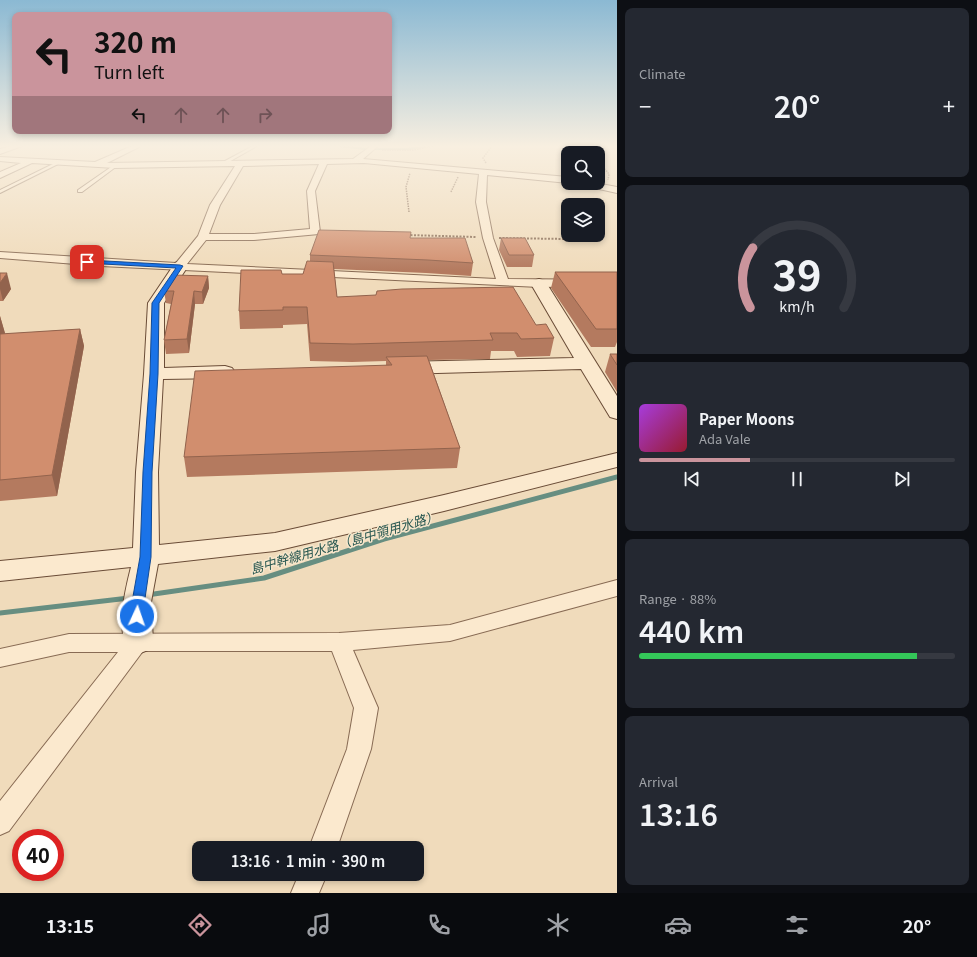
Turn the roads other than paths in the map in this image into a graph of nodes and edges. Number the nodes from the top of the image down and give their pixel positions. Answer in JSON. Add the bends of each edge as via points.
{"nodes":[{"id":1,"x":85,"y":188,"type":"edge"},
{"id":2,"x":226,"y":188,"type":"edge"},
{"id":3,"x":313,"y":188,"type":"edge"},
{"id":4,"x":481,"y":188,"type":"edge"},
{"id":5,"x":605,"y":188,"type":"edge"},
{"id":6,"x":617,"y":190,"type":"edge"},
{"id":7,"x":80,"y":191,"type":"dead end"},
{"id":8,"x":203,"y":237,"type":"junction"},
{"id":9,"x":0,"y":255,"type":"edge"},
{"id":10,"x":180,"y":266,"type":"junction"},
{"id":11,"x":503,"y":282,"type":"junction"},
{"id":12,"x":617,"y":283,"type":"edge"},
{"id":13,"x":539,"y":284,"type":"junction"},
{"id":14,"x":588,"y":363,"type":"junction"},
{"id":15,"x":384,"y":368,"type":"edge"},
{"id":16,"x":243,"y":372,"type":"edge"},
{"id":17,"x":154,"y":374,"type":"junction"},
{"id":18,"x":617,"y":413,"type":"edge"},
{"id":19,"x":617,"y":460,"type":"edge"},
{"id":20,"x":146,"y":557,"type":"junction"},
{"id":21,"x":0,"y":572,"type":"edge"},
{"id":22,"x":617,"y":588,"type":"edge"},
{"id":23,"x":138,"y":642,"type":"junction"},
{"id":24,"x":339,"y":642,"type":"junction"},
{"id":25,"x":0,"y":658,"type":"edge"},
{"id":26,"x":0,"y":822,"type":"edge"},
{"id":27,"x":326,"y":841,"type":"edge"},
{"id":28,"x":310,"y":881,"type":"edge"},
{"id":29,"x":305,"y":893,"type":"edge"}],
"edges":[{"from":1,"to":7,"type":"lane"},
{"from":2,"to":8,"type":"street","via":[[215,205]]},
{"from":3,"to":8,"type":"street","via":[[315,232],[254,237]]},
{"from":4,"to":11,"type":"street","via":[[480,202],[488,238]]},
{"from":5,"to":6,"type":"street"},
{"from":8,"to":10,"type":"street"},
{"from":9,"to":10,"type":"street"},
{"from":10,"to":11,"type":"street"},
{"from":10,"to":17,"type":"street","via":[[156,303]]},
{"from":11,"to":13,"type":"street"},
{"from":12,"to":13,"type":"street"},
{"from":13,"to":14,"type":"street"},
{"from":14,"to":15,"type":"street"},
{"from":14,"to":18,"type":"street"},
{"from":16,"to":17,"type":"street"},
{"from":17,"to":20,"type":"street","via":[[147,472]]},
{"from":19,"to":20,"type":"street","via":[[275,542]]},
{"from":20,"to":21,"type":"street"},
{"from":20,"to":23,"type":"street","via":[[137,602]]},
{"from":22,"to":24,"type":"street","via":[[450,633]]},
{"from":23,"to":24,"type":"street"},
{"from":23,"to":25,"type":"street","via":[[69,643]]},
{"from":23,"to":26,"type":"street"},
{"from":24,"to":27,"type":"street","via":[[366,708],[359,749]]},
{"from":28,"to":29,"type":"street"}]}
